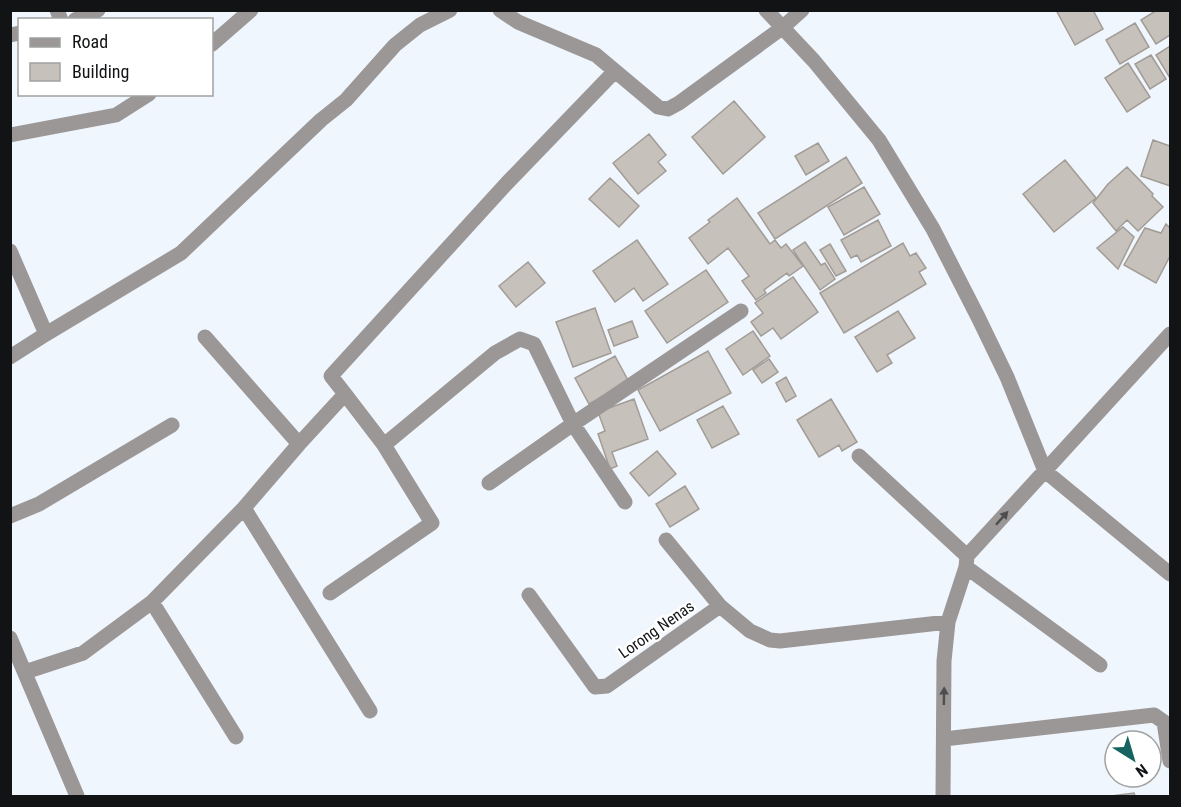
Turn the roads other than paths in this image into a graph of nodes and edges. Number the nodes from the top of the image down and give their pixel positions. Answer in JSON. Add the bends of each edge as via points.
{"nodes":[{"id":1,"x":98,"y":10,"type":"edge"},
{"id":2,"x":252,"y":10,"type":"edge"},
{"id":3,"x":450,"y":10,"type":"edge"},
{"id":4,"x":500,"y":10,"type":"edge"},
{"id":5,"x":766,"y":10,"type":"edge"},
{"id":6,"x":802,"y":10,"type":"edge"},
{"id":7,"x":80,"y":18,"type":"edge"},
{"id":8,"x":782,"y":28,"type":"junction"},
{"id":9,"x":213,"y":43,"type":"edge"},
{"id":10,"x":615,"y":71,"type":"junction"},
{"id":11,"x":146,"y":96,"type":"edge"},
{"id":12,"x":10,"y":135,"type":"edge"},
{"id":13,"x":10,"y":251,"type":"edge"},
{"id":14,"x":741,"y":311,"type":"dead end"},
{"id":15,"x":46,"y":334,"type":"junction"},
{"id":16,"x":1170,"y":334,"type":"edge"},
{"id":17,"x":205,"y":337,"type":"dead end"},
{"id":18,"x":10,"y":357,"type":"edge"},
{"id":19,"x":345,"y":394,"type":"junction"},
{"id":20,"x":573,"y":424,"type":"junction"},
{"id":21,"x":172,"y":425,"type":"dead end"},
{"id":22,"x":299,"y":444,"type":"junction"},
{"id":23,"x":384,"y":445,"type":"junction"},
{"id":24,"x":859,"y":456,"type":"dead end"},
{"id":25,"x":1045,"y":471,"type":"junction"},
{"id":26,"x":489,"y":483,"type":"dead end"},
{"id":27,"x":625,"y":502,"type":"dead end"},
{"id":28,"x":244,"y":508,"type":"junction"},
{"id":29,"x":10,"y":516,"type":"edge"},
{"id":30,"x":666,"y":540,"type":"dead end"},
{"id":31,"x":966,"y":562,"type":"junction"},
{"id":32,"x":1170,"y":574,"type":"edge"},
{"id":33,"x":330,"y":593,"type":"dead end"},
{"id":34,"x":529,"y":595,"type":"dead end"},
{"id":35,"x":152,"y":602,"type":"junction"},
{"id":36,"x":720,"y":606,"type":"junction"},
{"id":37,"x":948,"y":622,"type":"junction"},
{"id":38,"x":10,"y":638,"type":"edge"},
{"id":39,"x":1100,"y":665,"type":"dead end"},
{"id":40,"x":26,"y":672,"type":"junction"},
{"id":41,"x":370,"y":711,"type":"dead end"},
{"id":42,"x":236,"y":737,"type":"dead end"},
{"id":43,"x":944,"y":740,"type":"junction"},
{"id":44,"x":1170,"y":761,"type":"edge"},
{"id":45,"x":76,"y":796,"type":"edge"},
{"id":46,"x":943,"y":796,"type":"edge"}],
"edges":[{"from":1,"to":7,"type":"street"},
{"from":2,"to":9,"type":"street"},
{"from":3,"to":15,"type":"street","via":[[395,45],[346,100],[181,253]]},
{"from":4,"to":10,"type":"street","via":[[518,22],[596,55]]},
{"from":5,"to":8,"type":"street"},
{"from":6,"to":8,"type":"street"},
{"from":8,"to":10,"type":"street","via":[[668,109],[658,107]]},
{"from":8,"to":25,"type":"street","via":[[879,140],[927,219],[1007,377]]},
{"from":10,"to":19,"type":"street","via":[[331,376]]},
{"from":11,"to":12,"type":"street","via":[[116,115]]},
{"from":13,"to":15,"type":"street"},
{"from":14,"to":20,"type":"street"},
{"from":15,"to":18,"type":"street"},
{"from":16,"to":25,"type":"street"},
{"from":17,"to":22,"type":"street"},
{"from":19,"to":22,"type":"street"},
{"from":19,"to":23,"type":"street"},
{"from":20,"to":23,"type":"street","via":[[534,344],[520,339],[495,353]]},
{"from":20,"to":26,"type":"street"},
{"from":20,"to":27,"type":"street"},
{"from":21,"to":29,"type":"street","via":[[39,504]]},
{"from":22,"to":28,"type":"street"},
{"from":23,"to":33,"type":"street","via":[[432,523]]},
{"from":24,"to":31,"type":"street"},
{"from":31,"to":25,"type":"street","one_way":true},
{"from":25,"to":32,"type":"street"},
{"from":28,"to":35,"type":"street"},
{"from":28,"to":41,"type":"street"},
{"from":30,"to":36,"type":"street"},
{"from":31,"to":37,"type":"street"},
{"from":31,"to":39,"type":"street"},
{"from":34,"to":36,"type":"street","name":"Lorong Nenas","via":[[595,687],[608,686]]},
{"from":35,"to":40,"type":"street","via":[[83,653]]},
{"from":35,"to":42,"type":"street"},
{"from":36,"to":37,"type":"street","name":"Lorong Nenas","via":[[750,631],[780,641]]},
{"from":43,"to":37,"type":"street","one_way":true},
{"from":38,"to":40,"type":"street"},
{"from":40,"to":45,"type":"street"},
{"from":43,"to":44,"type":"street","via":[[1154,715],[1164,722]]},
{"from":43,"to":46,"type":"street"}]}
